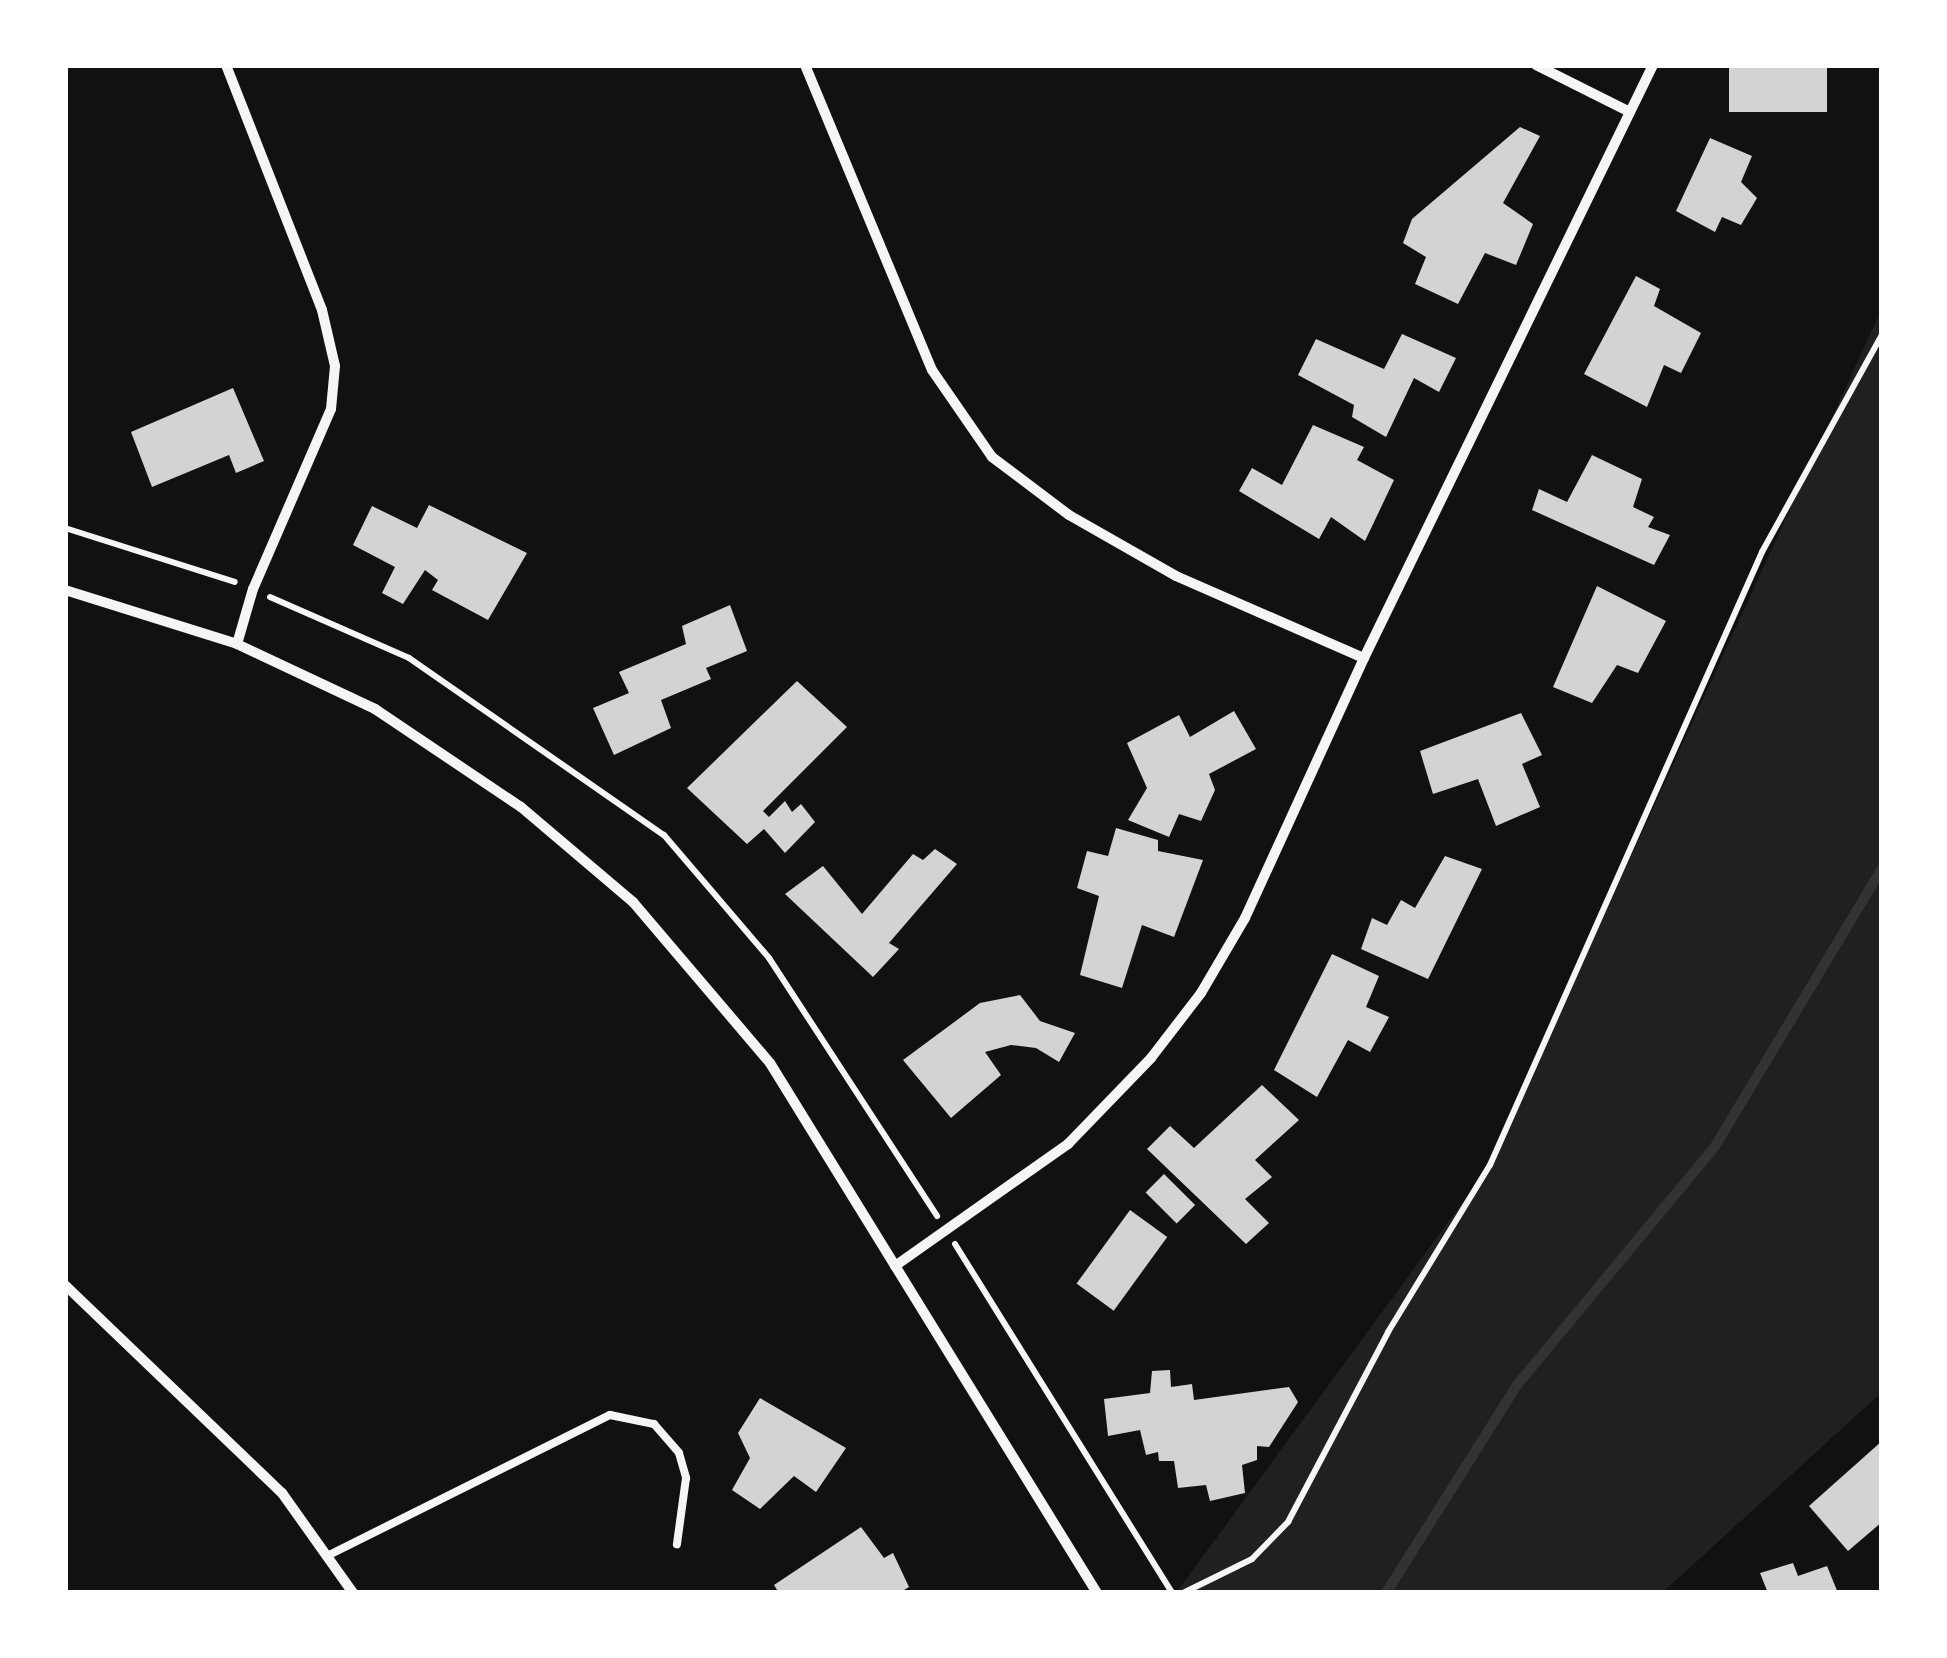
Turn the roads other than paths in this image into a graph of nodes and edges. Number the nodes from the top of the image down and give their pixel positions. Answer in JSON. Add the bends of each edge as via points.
{"nodes":[{"id":1,"x":226,"y":65,"type":"edge"},
{"id":2,"x":805,"y":65,"type":"edge"},
{"id":3,"x":1536,"y":65,"type":"edge"},
{"id":4,"x":1653,"y":65,"type":"edge"},
{"id":5,"x":1630,"y":112,"type":"junction"},
{"id":6,"x":65,"y":590,"type":"edge"},
{"id":7,"x":237,"y":644,"type":"junction"},
{"id":8,"x":1364,"y":658,"type":"junction"},
{"id":9,"x":895,"y":1266,"type":"junction"},
{"id":10,"x":65,"y":1285,"type":"edge"},
{"id":11,"x":677,"y":1544,"type":"dead end"},
{"id":12,"x":329,"y":1554,"type":"junction"},
{"id":13,"x":350,"y":1592,"type":"edge"},
{"id":14,"x":1097,"y":1593,"type":"edge"}],
"edges":[{"from":1,"to":7,"type":"street","via":[[322,310],[334,366],[330,409]]},
{"from":2,"to":8,"type":"street","via":[[932,370],[992,457],[1069,515],[1176,576]]},
{"from":3,"to":5,"type":"street"},
{"from":4,"to":5,"type":"street"},
{"from":5,"to":8,"type":"street"},
{"from":6,"to":7,"type":"street"},
{"from":7,"to":9,"type":"street","via":[[374,709],[444,752],[521,806],[632,902],[770,1063]]},
{"from":8,"to":9,"type":"street","via":[[1245,918],[1176,1028],[1068,1144]]},
{"from":9,"to":14,"type":"street"},
{"from":10,"to":12,"type":"street","via":[[220,1428]]},
{"from":11,"to":12,"type":"lane","via":[[686,1478],[679,1452],[654,1424],[610,1416]]},
{"from":12,"to":13,"type":"street"}]}
